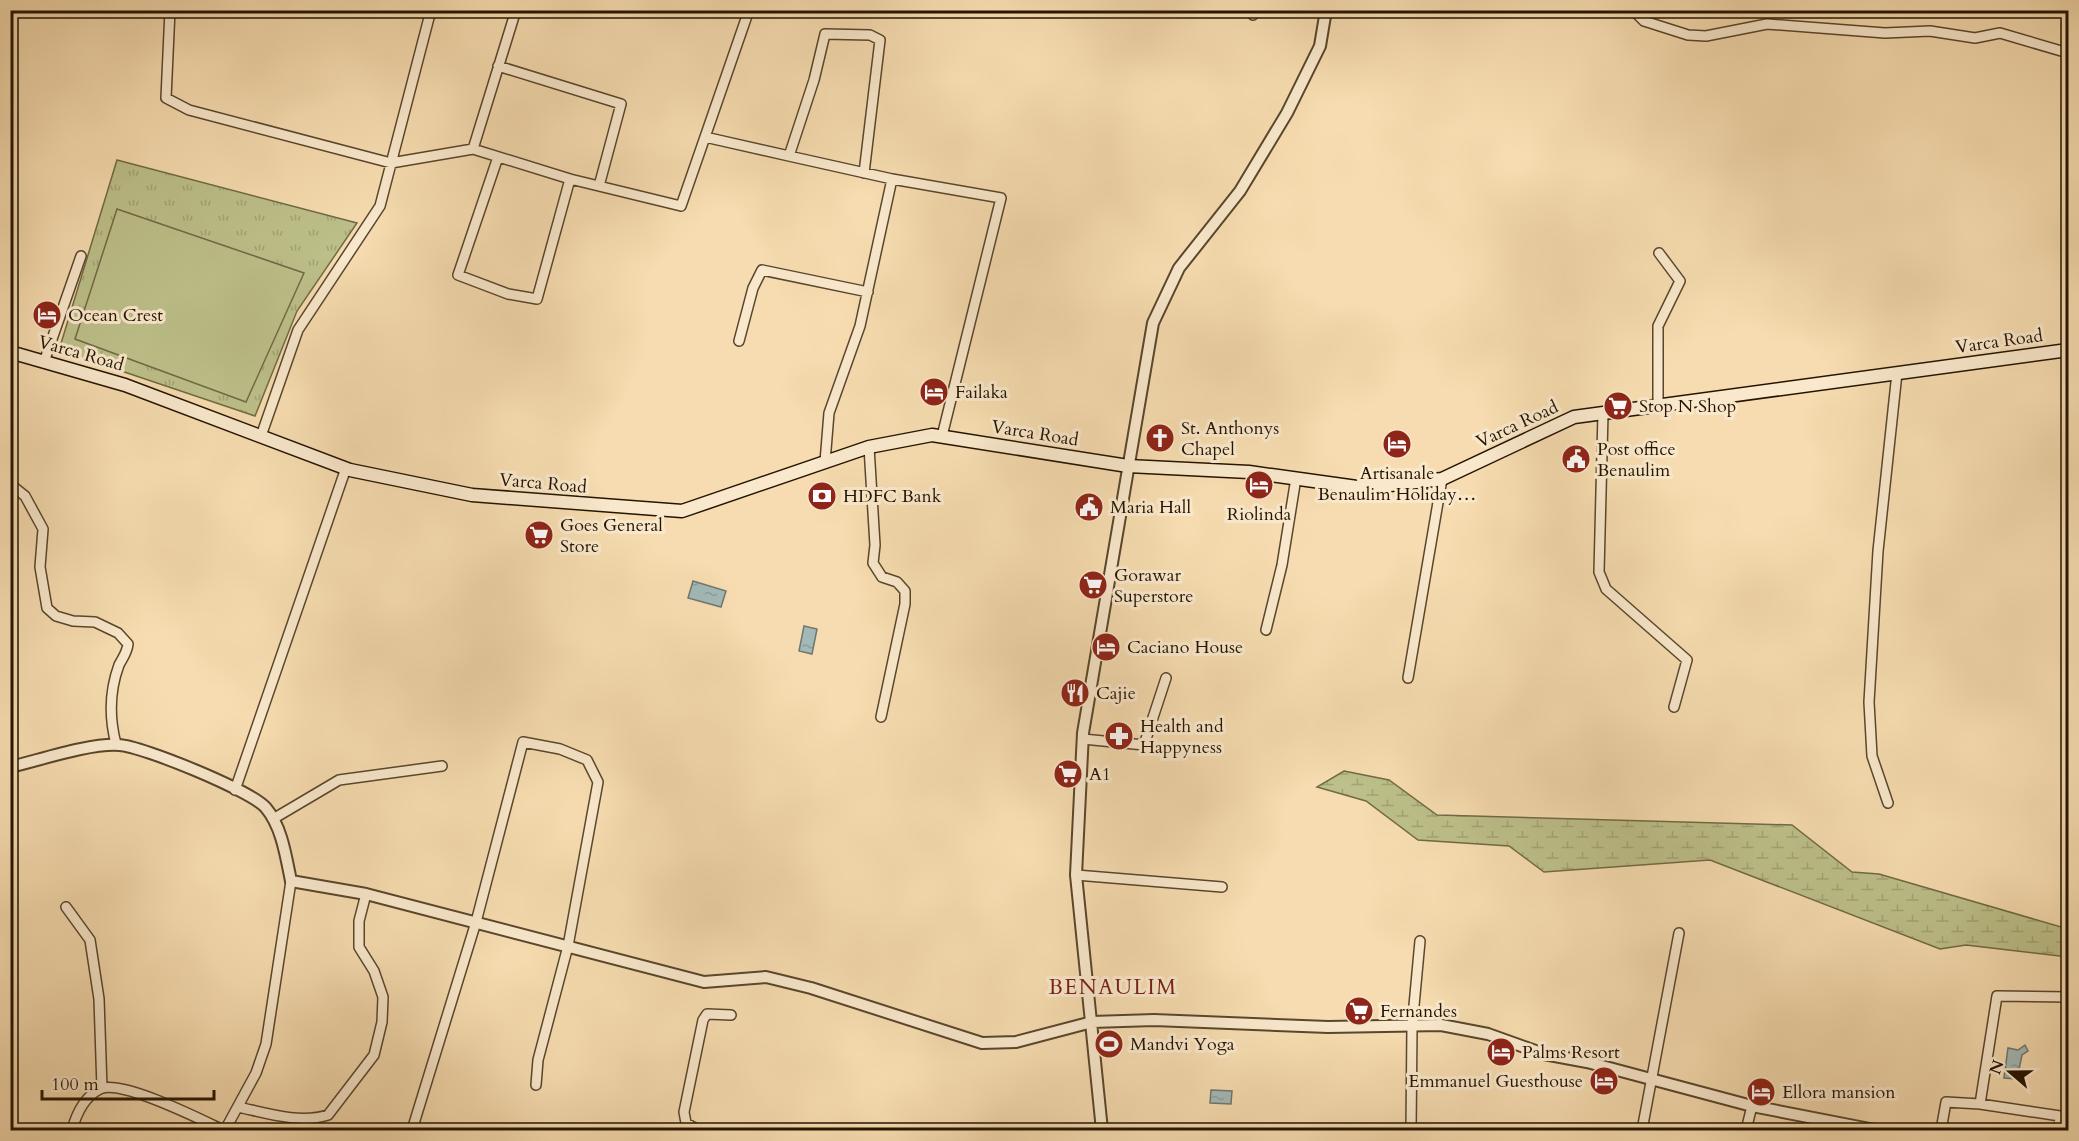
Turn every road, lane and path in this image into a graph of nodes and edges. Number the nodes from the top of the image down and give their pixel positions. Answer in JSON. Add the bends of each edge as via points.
{"nodes":[{"id":1,"x":170,"y":10,"type":"edge"},
{"id":2,"x":431,"y":10,"type":"edge"},
{"id":3,"x":516,"y":10,"type":"edge"},
{"id":4,"x":749,"y":10,"type":"edge"},
{"id":5,"x":1326,"y":10,"type":"edge"},
{"id":6,"x":1633,"y":10,"type":"edge"},
{"id":7,"x":2068,"y":53,"type":"edge"},
{"id":8,"x":498,"y":66,"type":"junction"},
{"id":9,"x":705,"y":137,"type":"junction"},
{"id":10,"x":473,"y":149,"type":"junction"},
{"id":11,"x":789,"y":156,"type":"junction"},
{"id":12,"x":498,"y":157,"type":"junction"},
{"id":13,"x":391,"y":163,"type":"junction"},
{"id":14,"x":864,"y":173,"type":"junction"},
{"id":15,"x":570,"y":179,"type":"junction"},
{"id":16,"x":892,"y":180,"type":"junction"},
{"id":17,"x":600,"y":186,"type":"junction"},
{"id":18,"x":1659,"y":253,"type":"dead end"},
{"id":19,"x":81,"y":256,"type":"dead end"},
{"id":20,"x":868,"y":292,"type":"junction"},
{"id":21,"x":738,"y":341,"type":"dead end"},
{"id":22,"x":2068,"y":350,"type":"edge"},
{"id":23,"x":10,"y":352,"type":"edge"},
{"id":24,"x":44,"y":362,"type":"junction"},
{"id":25,"x":1897,"y":373,"type":"junction"},
{"id":26,"x":1658,"y":406,"type":"junction"},
{"id":27,"x":1603,"y":413,"type":"junction"},
{"id":28,"x":261,"y":436,"type":"junction"},
{"id":29,"x":942,"y":436,"type":"junction"},
{"id":30,"x":869,"y":447,"type":"junction"},
{"id":31,"x":825,"y":462,"type":"junction"},
{"id":32,"x":1128,"y":466,"type":"junction"},
{"id":33,"x":346,"y":468,"type":"junction"},
{"id":34,"x":1296,"y":478,"type":"junction"},
{"id":35,"x":1442,"y":478,"type":"junction"},
{"id":36,"x":10,"y":484,"type":"edge"},
{"id":37,"x":1266,"y":630,"type":"dead end"},
{"id":38,"x":2068,"y":646,"type":"edge"},
{"id":39,"x":2068,"y":657,"type":"edge"},
{"id":40,"x":1166,"y":678,"type":"dead end"},
{"id":41,"x":1408,"y":678,"type":"dead end"},
{"id":42,"x":1674,"y":707,"type":"dead end"},
{"id":43,"x":881,"y":717,"type":"dead end"},
{"id":44,"x":1083,"y":739,"type":"junction"},
{"id":45,"x":116,"y":744,"type":"junction"},
{"id":46,"x":442,"y":766,"type":"dead end"},
{"id":47,"x":10,"y":767,"type":"edge"},
{"id":48,"x":235,"y":790,"type":"junction"},
{"id":49,"x":1888,"y":803,"type":"dead end"},
{"id":50,"x":273,"y":819,"type":"junction"},
{"id":51,"x":1076,"y":875,"type":"junction"},
{"id":52,"x":291,"y":881,"type":"junction"},
{"id":53,"x":1222,"y":887,"type":"dead end"},
{"id":54,"x":366,"y":894,"type":"junction"},
{"id":55,"x":66,"y":907,"type":"dead end"},
{"id":56,"x":476,"y":922,"type":"junction"},
{"id":57,"x":1679,"y":933,"type":"dead end"},
{"id":58,"x":1420,"y":941,"type":"dead end"},
{"id":59,"x":567,"y":946,"type":"junction"},
{"id":60,"x":2068,"y":998,"type":"edge"},
{"id":61,"x":731,"y":1015,"type":"dead end"},
{"id":62,"x":1092,"y":1022,"type":"junction"},
{"id":63,"x":1412,"y":1027,"type":"junction"},
{"id":64,"x":1651,"y":1078,"type":"junction"},
{"id":65,"x":536,"y":1085,"type":"dead end"},
{"id":66,"x":102,"y":1088,"type":"junction"},
{"id":67,"x":1980,"y":1104,"type":"junction"},
{"id":68,"x":1752,"y":1106,"type":"junction"},
{"id":69,"x":238,"y":1107,"type":"junction"},
{"id":70,"x":1827,"y":1126,"type":"edge"},
{"id":71,"x":72,"y":1131,"type":"edge"},
{"id":72,"x":224,"y":1131,"type":"edge"},
{"id":73,"x":412,"y":1131,"type":"edge"},
{"id":74,"x":699,"y":1131,"type":"edge"},
{"id":75,"x":1102,"y":1131,"type":"edge"},
{"id":76,"x":1411,"y":1131,"type":"edge"},
{"id":77,"x":1642,"y":1131,"type":"edge"},
{"id":78,"x":1746,"y":1131,"type":"edge"},
{"id":79,"x":1875,"y":1131,"type":"edge"},
{"id":80,"x":1941,"y":1131,"type":"edge"},
{"id":81,"x":2059,"y":1131,"type":"edge"}],
"edges":[{"from":1,"to":13,"type":"street","via":[[166,98],[189,110]]},
{"from":2,"to":13,"type":"street"},
{"from":3,"to":8,"type":"street"},
{"from":4,"to":9,"type":"street"},
{"from":5,"to":32,"type":"street","via":[[1320,46],[1287,113],[1240,191],[1179,268],[1153,323]]},
{"from":6,"to":7,"type":"street","via":[[1644,21],[1688,35],[1706,36],[1767,24],[1885,33],[1930,31],[1975,38],[2000,33]]},
{"from":8,"to":10,"type":"street"},
{"from":8,"to":17,"type":"street","via":[[621,104]]},
{"from":9,"to":11,"type":"street"},
{"from":9,"to":17,"type":"street","via":[[681,206]]},
{"from":10,"to":12,"type":"street"},
{"from":10,"to":13,"type":"street"},
{"from":11,"to":14,"type":"street"},
{"from":11,"to":14,"type":"street","via":[[825,34],[870,35],[880,40]]},
{"from":12,"to":15,"type":"street"},
{"from":12,"to":15,"type":"street","via":[[458,275],[508,294],[537,299]]},
{"from":13,"to":28,"type":"street","via":[[380,206],[298,330]]},
{"from":14,"to":16,"type":"street"},
{"from":15,"to":17,"type":"street"},
{"from":16,"to":20,"type":"street"},
{"from":16,"to":29,"type":"street","via":[[1001,198]]},
{"from":18,"to":26,"type":"street","via":[[1680,281],[1658,326]]},
{"from":19,"to":24,"type":"street"},
{"from":20,"to":21,"type":"street","via":[[762,270]]},
{"from":20,"to":31,"type":"street","via":[[829,413]]},
{"from":22,"to":25,"type":"main road","name":"Varca Road"},
{"from":23,"to":24,"type":"main road","name":"Varca Road"},
{"from":24,"to":28,"type":"main road","name":"Varca Road","via":[[125,385]]},
{"from":25,"to":26,"type":"main road","name":"Varca Road"},
{"from":25,"to":49,"type":"street","via":[[1878,551],[1869,702],[1872,756]]},
{"from":26,"to":27,"type":"main road","name":"Varca Road"},
{"from":27,"to":35,"type":"main road","name":"Varca Road","via":[[1574,417]]},
{"from":27,"to":42,"type":"street","via":[[1599,572],[1606,589],[1687,660]]},
{"from":28,"to":33,"type":"main road","name":"Varca Road"},
{"from":29,"to":30,"type":"main road","name":"Varca Road"},
{"from":29,"to":32,"type":"main road","name":"Varca Road"},
{"from":30,"to":31,"type":"main road","name":"Varca Road"},
{"from":30,"to":43,"type":"street","via":[[873,563],[882,577],[897,582],[905,591]]},
{"from":31,"to":33,"type":"main road","name":"Varca Road","via":[[682,511],[472,495]]},
{"from":32,"to":34,"type":"main road","name":"Varca Road"},
{"from":32,"to":44,"type":"street"},
{"from":33,"to":48,"type":"street"},
{"from":34,"to":35,"type":"main road","name":"Varca Road","via":[[1364,488]]},
{"from":34,"to":37,"type":"street","via":[[1282,566]]},
{"from":35,"to":41,"type":"street"},
{"from":36,"to":45,"type":"street","via":[[25,496],[43,529],[40,567],[47,608],[56,616],[73,621],[95,622],[118,633],[128,644],[112,689],[109,718]]},
{"from":38,"to":39,"type":"street"},
{"from":40,"to":44,"type":"street","via":[[1144,745]]},
{"from":44,"to":51,"type":"street"},
{"from":45,"to":47,"type":"street"},
{"from":45,"to":48,"type":"street","via":[[138,747]]},
{"from":46,"to":50,"type":"street","via":[[339,780]]},
{"from":48,"to":50,"type":"street","via":[[265,806]]},
{"from":50,"to":52,"type":"street"},
{"from":51,"to":53,"type":"street"},
{"from":51,"to":62,"type":"street"},
{"from":52,"to":54,"type":"street"},
{"from":52,"to":69,"type":"street","via":[[266,1044]]},
{"from":54,"to":56,"type":"street"},
{"from":54,"to":69,"type":"street","via":[[359,921],[360,947],[383,997],[374,1055],[328,1115],[317,1119],[277,1116]]},
{"from":55,"to":66,"type":"street","via":[[90,940],[99,999]]},
{"from":56,"to":59,"type":"street"},
{"from":56,"to":59,"type":"street","via":[[523,742],[560,749],[587,760],[598,782]]},
{"from":56,"to":73,"type":"street"},
{"from":57,"to":64,"type":"street"},
{"from":58,"to":63,"type":"street"},
{"from":59,"to":62,"type":"street","via":[[704,982],[766,977],[982,1043],[1016,1042]]},
{"from":59,"to":65,"type":"street","via":[[538,1060]]},
{"from":60,"to":67,"type":"street","via":[[1997,996]]},
{"from":61,"to":74,"type":"street","via":[[707,1014],[703,1020],[684,1112],[686,1123]]},
{"from":62,"to":63,"type":"street"},
{"from":62,"to":75,"type":"street"},
{"from":63,"to":64,"type":"street","via":[[1441,1025],[1488,1034],[1545,1054]]},
{"from":63,"to":76,"type":"street"},
{"from":64,"to":68,"type":"street"},
{"from":64,"to":77,"type":"street"},
{"from":66,"to":71,"type":"street","via":[[87,1098]]},
{"from":66,"to":72,"type":"street","via":[[147,1097]]},
{"from":67,"to":80,"type":"street","via":[[1946,1102]]},
{"from":67,"to":81,"type":"street","via":[[2060,1116]]},
{"from":68,"to":70,"type":"street"},
{"from":68,"to":78,"type":"street"},
{"from":69,"to":72,"type":"street"},
{"from":70,"to":79,"type":"street"}]}
